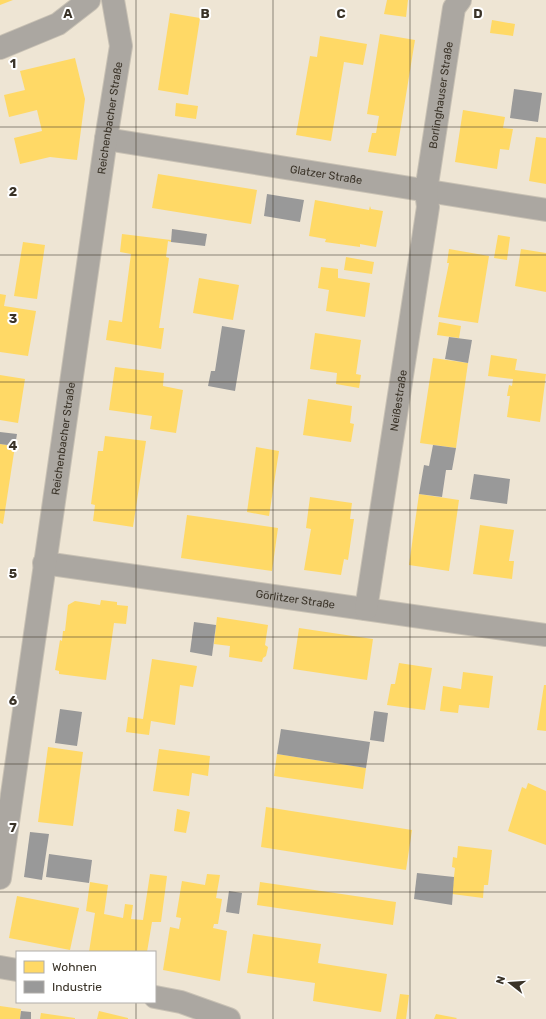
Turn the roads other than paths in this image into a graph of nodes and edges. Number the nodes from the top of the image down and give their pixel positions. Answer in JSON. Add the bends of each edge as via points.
{"nodes":[{"id":1,"x":89,"y":0,"type":"edge"},
{"id":2,"x":113,"y":0,"type":"edge"},
{"id":3,"x":460,"y":0,"type":"edge"},
{"id":4,"x":0,"y":48,"type":"edge"},
{"id":5,"x":106,"y":139,"type":"junction"},
{"id":6,"x":426,"y":191,"type":"junction"},
{"id":7,"x":546,"y":210,"type":"edge"},
{"id":8,"x":44,"y":563,"type":"junction"},
{"id":9,"x":366,"y":609,"type":"junction"},
{"id":10,"x":546,"y":635,"type":"edge"},
{"id":11,"x":0,"y":878,"type":"edge"},
{"id":12,"x":0,"y":967,"type":"edge"},
{"id":13,"x":16,"y":970,"type":"edge"},
{"id":14,"x":156,"y":997,"type":"edge"},
{"id":15,"x":229,"y":1019,"type":"edge"}],
"edges":[{"from":1,"to":4,"type":"street","via":[[58,24]]},
{"from":2,"to":5,"type":"street","name":"Reichenbacher Straße","via":[[121,46]]},
{"from":3,"to":6,"type":"street","name":"Borlinghauser Straße","via":[[454,8]]},
{"from":5,"to":6,"type":"street","name":"Glatzer Straße"},
{"from":5,"to":8,"type":"street","name":"Reichenbacher Straße"},
{"from":6,"to":7,"type":"street","name":"Glatzer Straße"},
{"from":6,"to":9,"type":"street","name":"Neißestraße","via":[[428,207]]},
{"from":8,"to":9,"type":"street","name":"Görlitzer Straße"},
{"from":8,"to":11,"type":"street","name":"Reichenbacher Straße"},
{"from":9,"to":10,"type":"street","name":"Görlitzer Straße"},
{"from":12,"to":13,"type":"street"},
{"from":14,"to":15,"type":"street","via":[[182,1002]]}]}
